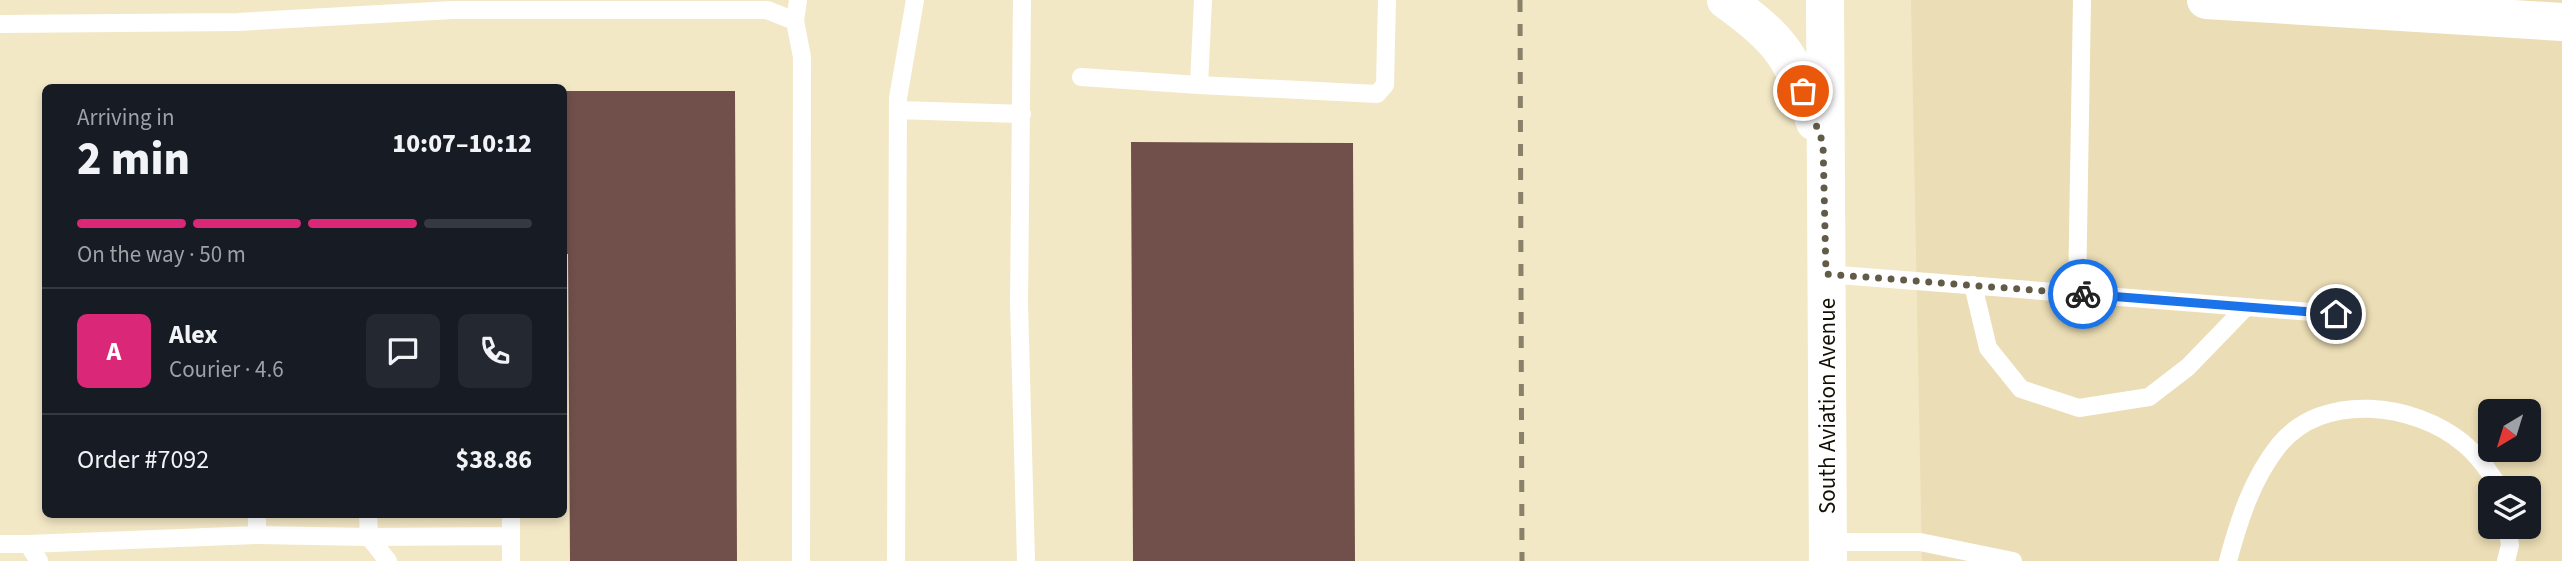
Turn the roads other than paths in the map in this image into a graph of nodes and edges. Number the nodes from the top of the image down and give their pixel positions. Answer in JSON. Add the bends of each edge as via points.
{"nodes":[{"id":1,"x":798,"y":0,"type":"edge"},
{"id":2,"x":915,"y":0,"type":"edge"},
{"id":3,"x":1022,"y":0,"type":"edge"},
{"id":4,"x":1203,"y":0,"type":"edge"},
{"id":5,"x":1387,"y":0,"type":"edge"},
{"id":6,"x":1726,"y":0,"type":"edge"},
{"id":7,"x":1825,"y":0,"type":"edge"},
{"id":8,"x":2082,"y":0,"type":"edge"},
{"id":9,"x":2206,"y":0,"type":"edge"},
{"id":10,"x":382,"y":7,"type":"edge"},
{"id":11,"x":795,"y":21,"type":"junction"},
{"id":12,"x":2562,"y":22,"type":"edge"},
{"id":13,"x":0,"y":24,"type":"edge"},
{"id":14,"x":1081,"y":77,"type":"dead end"},
{"id":15,"x":1199,"y":85,"type":"junction"},
{"id":16,"x":898,"y":110,"type":"junction"},
{"id":17,"x":1022,"y":114,"type":"junction"},
{"id":18,"x":1823,"y":143,"type":"junction"},
{"id":19,"x":1826,"y":274,"type":"junction"},
{"id":20,"x":1973,"y":285,"type":"junction"},
{"id":21,"x":2077,"y":294,"type":"junction"},
{"id":22,"x":2246,"y":307,"type":"junction"},
{"id":23,"x":2336,"y":314,"type":"dead end"},
{"id":24,"x":2490,"y":476,"type":"edge"},
{"id":25,"x":257,"y":518,"type":"edge"},
{"id":26,"x":369,"y":518,"type":"edge"},
{"id":27,"x":511,"y":518,"type":"edge"},
{"id":28,"x":257,"y":535,"type":"junction"},
{"id":29,"x":511,"y":536,"type":"junction"},
{"id":30,"x":369,"y":537,"type":"junction"},
{"id":31,"x":2509,"y":539,"type":"edge"},
{"id":32,"x":0,"y":544,"type":"edge"},
{"id":33,"x":28,"y":544,"type":"junction"},
{"id":34,"x":1827,"y":551,"type":"edge"},
{"id":35,"x":39,"y":561,"type":"edge"},
{"id":36,"x":388,"y":561,"type":"edge"},
{"id":37,"x":511,"y":561,"type":"edge"},
{"id":38,"x":802,"y":561,"type":"edge"},
{"id":39,"x":897,"y":561,"type":"edge"},
{"id":40,"x":1026,"y":561,"type":"edge"},
{"id":41,"x":2013,"y":561,"type":"edge"},
{"id":42,"x":2228,"y":561,"type":"edge"},
{"id":43,"x":2506,"y":561,"type":"edge"}],
"edges":[{"from":1,"to":11,"type":"lane"},
{"from":2,"to":16,"type":"lane"},
{"from":3,"to":17,"type":"lane"},
{"from":4,"to":15,"type":"lane"},
{"from":5,"to":15,"type":"lane","via":[[1385,85],[1377,94]]},
{"from":6,"to":18,"type":"street","via":[[1762,26],[1794,65]]},
{"from":7,"to":18,"type":"street","name":"South Aviation Avenue"},
{"from":8,"to":21,"type":"lane"},
{"from":9,"to":12,"type":"street"},
{"from":10,"to":11,"type":"lane","via":[[767,10]]},
{"from":10,"to":13,"type":"lane","via":[[238,22]]},
{"from":11,"to":38,"type":"lane","via":[[802,71]]},
{"from":14,"to":15,"type":"lane"},
{"from":16,"to":17,"type":"lane"},
{"from":16,"to":39,"type":"lane"},
{"from":17,"to":40,"type":"lane","via":[[1019,316]]},
{"from":18,"to":19,"type":"street","name":"South Aviation Avenue"},
{"from":19,"to":20,"type":"lane"},
{"from":19,"to":34,"type":"street","name":"South Aviation Avenue"},
{"from":20,"to":21,"type":"lane"},
{"from":20,"to":22,"type":"lane","via":[[1988,348],[2021,389],[2078,408],[2149,397],[2188,367]]},
{"from":21,"to":22,"type":"lane"},
{"from":22,"to":23,"type":"lane"},
{"from":24,"to":42,"type":"lane","via":[[2464,443],[2419,416],[2365,408],[2320,414],[2281,443],[2255,482]]},
{"from":25,"to":28,"type":"lane"},
{"from":26,"to":30,"type":"lane"},
{"from":27,"to":29,"type":"lane"},
{"from":28,"to":30,"type":"lane"},
{"from":28,"to":33,"type":"lane"},
{"from":29,"to":30,"type":"lane"},
{"from":29,"to":37,"type":"lane"},
{"from":30,"to":36,"type":"lane"},
{"from":31,"to":43,"type":"lane"},
{"from":32,"to":33,"type":"lane"},
{"from":33,"to":35,"type":"lane"},
{"from":34,"to":41,"type":"lane","via":[[1920,542]]}]}
